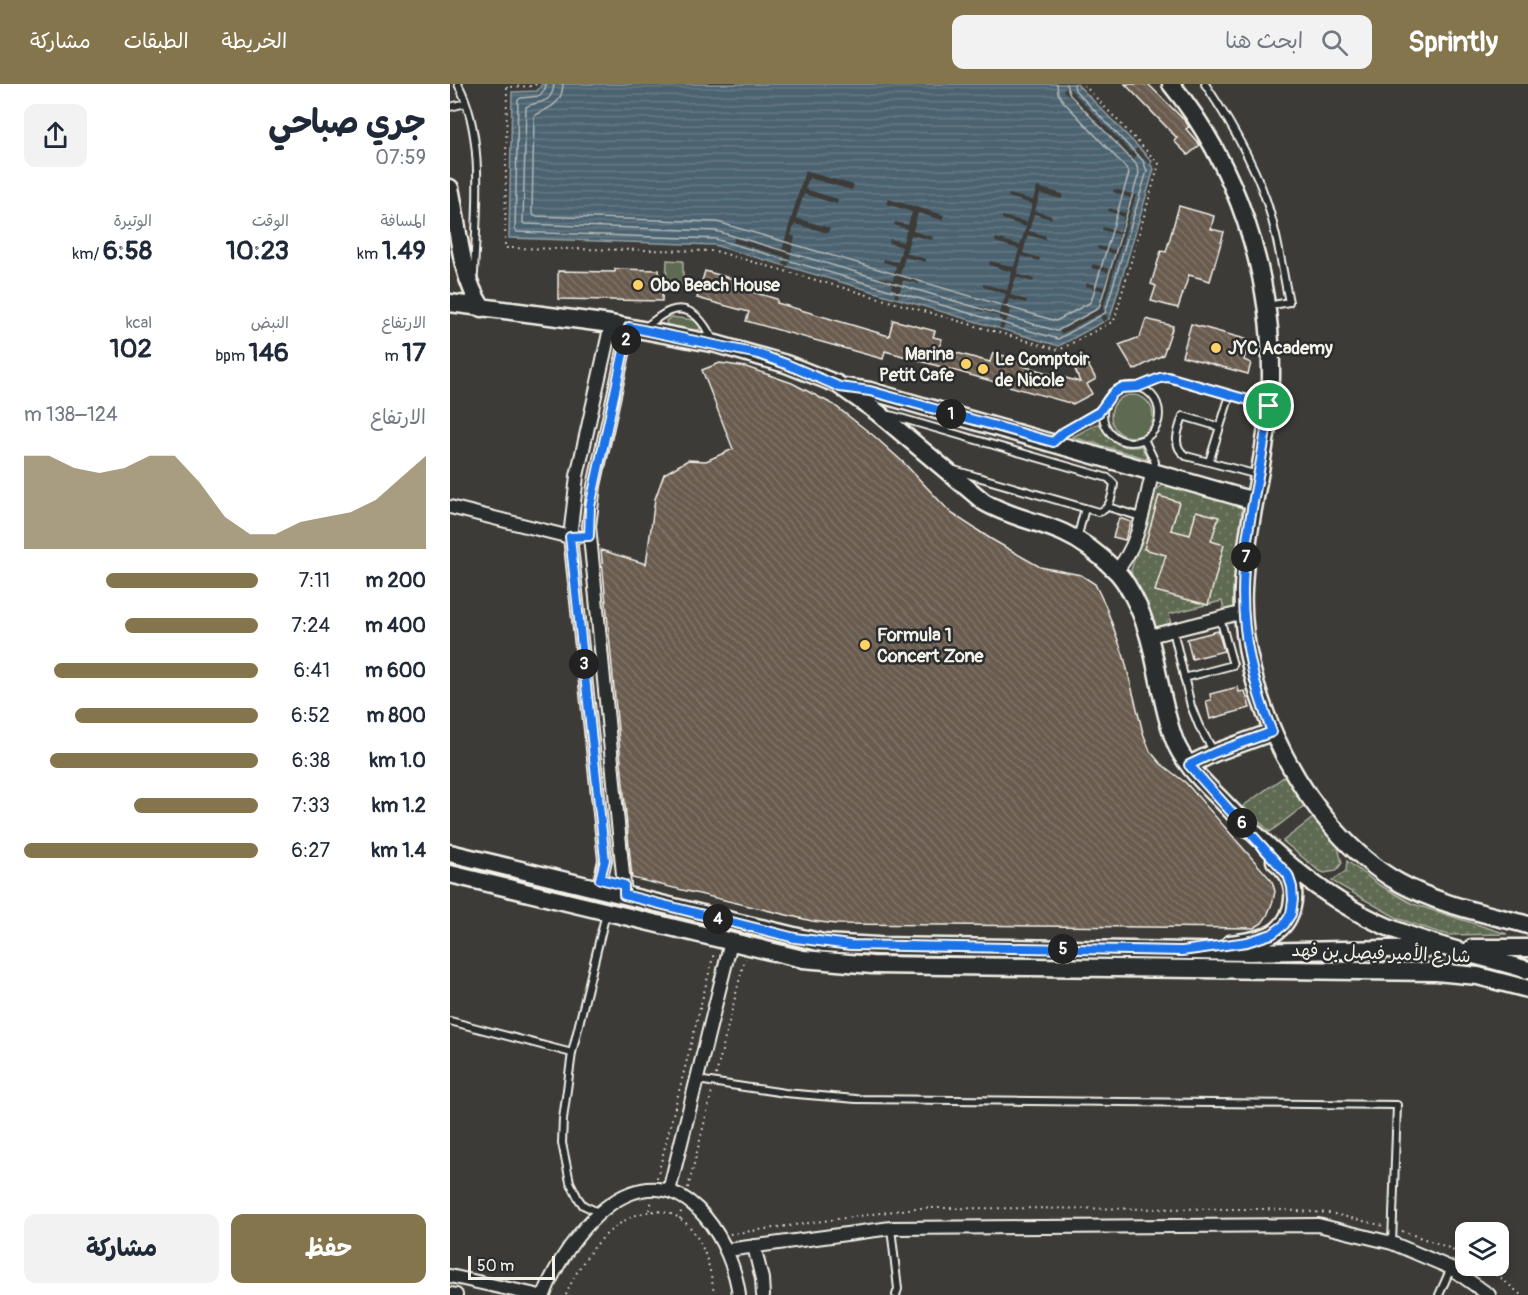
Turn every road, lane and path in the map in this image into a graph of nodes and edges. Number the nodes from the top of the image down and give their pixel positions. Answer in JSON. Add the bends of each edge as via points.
{"nodes":[{"id":1,"x":458,"y":84,"type":"edge"},
{"id":2,"x":536,"y":84,"type":"edge"},
{"id":3,"x":1083,"y":84,"type":"edge"},
{"id":4,"x":1205,"y":84,"type":"edge"},
{"id":5,"x":1177,"y":86,"type":"edge"},
{"id":6,"x":466,"y":103,"type":"junction"},
{"id":7,"x":450,"y":107,"type":"edge"},
{"id":8,"x":450,"y":188,"type":"edge"},
{"id":9,"x":473,"y":293,"type":"junction"},
{"id":10,"x":450,"y":303,"type":"edge"},
{"id":11,"x":1266,"y":306,"type":"junction"},
{"id":12,"x":482,"y":308,"type":"junction"},
{"id":13,"x":610,"y":324,"type":"junction"},
{"id":14,"x":635,"y":328,"type":"junction"},
{"id":15,"x":716,"y":344,"type":"junction"},
{"id":16,"x":840,"y":387,"type":"junction"},
{"id":17,"x":1138,"y":387,"type":"junction"},
{"id":18,"x":1230,"y":395,"type":"junction"},
{"id":19,"x":1269,"y":406,"type":"junction"},
{"id":20,"x":1104,"y":407,"type":"junction"},
{"id":21,"x":878,"y":412,"type":"junction"},
{"id":22,"x":1220,"y":427,"type":"junction"},
{"id":23,"x":1144,"y":439,"type":"junction"},
{"id":24,"x":1053,"y":442,"type":"junction"},
{"id":25,"x":1088,"y":453,"type":"junction"},
{"id":26,"x":1209,"y":462,"type":"junction"},
{"id":27,"x":942,"y":466,"type":"junction"},
{"id":28,"x":1083,"y":471,"type":"junction"},
{"id":29,"x":1153,"y":471,"type":"junction"},
{"id":30,"x":1259,"y":475,"type":"junction"},
{"id":31,"x":1254,"y":501,"type":"junction"},
{"id":32,"x":450,"y":507,"type":"edge"},
{"id":33,"x":1108,"y":507,"type":"junction"},
{"id":34,"x":1085,"y":508,"type":"junction"},
{"id":35,"x":1141,"y":517,"type":"junction"},
{"id":36,"x":589,"y":536,"type":"junction"},
{"id":37,"x":570,"y":537,"type":"junction"},
{"id":38,"x":1077,"y":539,"type":"junction"},
{"id":39,"x":1116,"y":571,"type":"junction"},
{"id":40,"x":1244,"y":612,"type":"junction"},
{"id":41,"x":1220,"y":618,"type":"junction"},
{"id":42,"x":1173,"y":630,"type":"junction"},
{"id":43,"x":1150,"y":636,"type":"junction"},
{"id":44,"x":1184,"y":678,"type":"junction"},
{"id":45,"x":1272,"y":732,"type":"junction"},
{"id":46,"x":1214,"y":753,"type":"junction"},
{"id":47,"x":1189,"y":765,"type":"junction"},
{"id":48,"x":1227,"y":806,"type":"junction"},
{"id":49,"x":450,"y":853,"type":"edge"},
{"id":50,"x":450,"y":874,"type":"edge"},
{"id":51,"x":598,"y":890,"type":"junction"},
{"id":52,"x":624,"y":895,"type":"junction"},
{"id":53,"x":606,"y":913,"type":"junction"},
{"id":54,"x":1528,"y":926,"type":"edge"},
{"id":55,"x":731,"y":942,"type":"junction"},
{"id":56,"x":1445,"y":948,"type":"junction"},
{"id":57,"x":1528,"y":948,"type":"edge"},
{"id":58,"x":1182,"y":951,"type":"junction"},
{"id":59,"x":714,"y":953,"type":"dead end"},
{"id":60,"x":747,"y":958,"type":"dead end"},
{"id":61,"x":1528,"y":970,"type":"edge"},
{"id":62,"x":1528,"y":989,"type":"edge"},
{"id":63,"x":450,"y":1021,"type":"edge"},
{"id":64,"x":573,"y":1053,"type":"junction"},
{"id":65,"x":697,"y":1080,"type":"junction"},
{"id":66,"x":714,"y":1083,"type":"junction"},
{"id":67,"x":657,"y":1180,"type":"dead end"},
{"id":68,"x":688,"y":1187,"type":"dead end"},
{"id":69,"x":669,"y":1191,"type":"junction"},
{"id":70,"x":652,"y":1199,"type":"dead end"},
{"id":71,"x":682,"y":1207,"type":"dead end"},
{"id":72,"x":649,"y":1210,"type":"junction"},
{"id":73,"x":600,"y":1213,"type":"junction"},
{"id":74,"x":680,"y":1219,"type":"junction"},
{"id":75,"x":1384,"y":1226,"type":"dead end"},
{"id":76,"x":891,"y":1228,"type":"junction"},
{"id":77,"x":1401,"y":1231,"type":"dead end"},
{"id":78,"x":727,"y":1235,"type":"dead end"},
{"id":79,"x":1392,"y":1243,"type":"junction"},
{"id":80,"x":754,"y":1246,"type":"junction"},
{"id":81,"x":727,"y":1250,"type":"junction"},
{"id":82,"x":1455,"y":1252,"type":"edge"},
{"id":83,"x":716,"y":1265,"type":"dead end"},
{"id":84,"x":709,"y":1266,"type":"junction"},
{"id":85,"x":1450,"y":1268,"type":"junction"},
{"id":86,"x":450,"y":1276,"type":"edge"},
{"id":87,"x":1498,"y":1276,"type":"edge"},
{"id":88,"x":450,"y":1294,"type":"edge"},
{"id":89,"x":456,"y":1295,"type":"edge"},
{"id":90,"x":536,"y":1295,"type":"edge"},
{"id":91,"x":544,"y":1295,"type":"edge"},
{"id":92,"x":566,"y":1295,"type":"edge"},
{"id":93,"x":714,"y":1295,"type":"edge"},
{"id":94,"x":739,"y":1295,"type":"edge"},
{"id":95,"x":763,"y":1295,"type":"edge"},
{"id":96,"x":896,"y":1295,"type":"edge"},
{"id":97,"x":1438,"y":1295,"type":"edge"},
{"id":98,"x":1489,"y":1295,"type":"edge"},
{"id":99,"x":1521,"y":1295,"type":"edge"}],
"edges":[{"from":1,"to":6,"type":"lane"},
{"from":2,"to":3,"type":"path","via":[[507,87],[505,248],[715,251],[1059,350],[1114,321],[1159,164]]},
{"from":4,"to":11,"type":"lane","via":[[1243,149],[1271,216],[1289,302]]},
{"from":5,"to":11,"type":"main road","via":[[1237,199],[1256,254]]},
{"from":6,"to":7,"type":"lane"},
{"from":6,"to":9,"type":"lane","via":[[477,174]]},
{"from":8,"to":9,"type":"main road"},
{"from":9,"to":12,"type":"main road"},
{"from":10,"to":12,"type":"main road"},
{"from":11,"to":19,"type":"main road"},
{"from":12,"to":13,"type":"main road"},
{"from":13,"to":14,"type":"main road"},
{"from":13,"to":37,"type":"street","via":[[577,476]]},
{"from":14,"to":15,"type":"main road"},
{"from":14,"to":15,"type":"lane","via":[[670,311],[685,311],[700,317]]},
{"from":14,"to":36,"type":"street","via":[[590,507]]},
{"from":15,"to":16,"type":"main road","via":[[777,361]]},
{"from":16,"to":21,"type":"main road"},
{"from":16,"to":24,"type":"main road","via":[[870,391]]},
{"from":17,"to":18,"type":"lane","via":[[1168,377]]},
{"from":17,"to":20,"type":"lane","via":[[1121,388]]},
{"from":17,"to":23,"type":"lane","via":[[1147,391],[1158,406],[1157,425]]},
{"from":18,"to":19,"type":"lane"},
{"from":18,"to":22,"type":"lane"},
{"from":19,"to":30,"type":"main road"},
{"from":20,"to":23,"type":"lane","via":[[1106,424],[1117,438],[1135,442]]},
{"from":20,"to":24,"type":"lane"},
{"from":21,"to":27,"type":"main road"},
{"from":21,"to":28,"type":"lane"},
{"from":22,"to":26,"type":"lane"},
{"from":22,"to":26,"type":"lane","via":[[1183,417],[1176,440],[1180,452]]},
{"from":23,"to":29,"type":"lane","via":[[1155,462]]},
{"from":24,"to":25,"type":"main road"},
{"from":25,"to":28,"type":"lane"},
{"from":25,"to":29,"type":"main road"},
{"from":26,"to":30,"type":"lane"},
{"from":27,"to":34,"type":"lane"},
{"from":27,"to":38,"type":"main road","via":[[996,509]]},
{"from":28,"to":33,"type":"lane","via":[[1112,480],[1114,488]]},
{"from":29,"to":31,"type":"main road"},
{"from":29,"to":35,"type":"street"},
{"from":30,"to":31,"type":"main road"},
{"from":31,"to":40,"type":"main road","via":[[1244,576]]},
{"from":32,"to":37,"type":"street"},
{"from":33,"to":34,"type":"lane","via":[[1102,511]]},
{"from":33,"to":35,"type":"lane"},
{"from":34,"to":38,"type":"lane"},
{"from":35,"to":39,"type":"street","via":[[1127,560]]},
{"from":36,"to":37,"type":"street"},
{"from":36,"to":52,"type":"street"},
{"from":37,"to":51,"type":"street","via":[[605,860]]},
{"from":38,"to":39,"type":"main road"},
{"from":39,"to":43,"type":"main road","via":[[1142,613]]},
{"from":40,"to":41,"type":"street"},
{"from":40,"to":45,"type":"main road","via":[[1252,675]]},
{"from":41,"to":42,"type":"street"},
{"from":41,"to":44,"type":"lane","via":[[1233,665]]},
{"from":42,"to":43,"type":"street"},
{"from":42,"to":44,"type":"lane"},
{"from":43,"to":47,"type":"main road","via":[[1174,739]]},
{"from":44,"to":46,"type":"lane","via":[[1195,717]]},
{"from":45,"to":46,"type":"main road"},
{"from":45,"to":54,"type":"main road","via":[[1316,805],[1339,834],[1382,872],[1437,900]]},
{"from":46,"to":47,"type":"main road"},
{"from":47,"to":48,"type":"main road"},
{"from":48,"to":56,"type":"main road","via":[[1319,887],[1370,919]]},
{"from":48,"to":58,"type":"main road","via":[[1288,875],[1292,887],[1291,914],[1272,934]]},
{"from":49,"to":51,"type":"main road","name":"شارع الأمير فيصل بن فهد"},
{"from":50,"to":53,"type":"main road","name":"شارع الأمير فيصل بن فهد"},
{"from":51,"to":52,"type":"main road","name":"شارع الأمير فيصل بن فهد"},
{"from":52,"to":58,"type":"main road","name":"شارع الأمير فيصل بن فهد","via":[[823,943]]},
{"from":53,"to":55,"type":"main road","name":"شارع الأمير فيصل بن فهد"},
{"from":53,"to":64,"type":"lane"},
{"from":55,"to":62,"type":"main road","name":"شارع الأمير فيصل بن فهد","via":[[803,959],[851,964],[1436,972],[1478,976]]},
{"from":55,"to":65,"type":"street"},
{"from":56,"to":57,"type":"main road","name":"شارع الأمير فيصل بن فهد"},
{"from":56,"to":58,"type":"main road","name":"شارع الأمير فيصل بن فهد"},
{"from":56,"to":61,"type":"main road"},
{"from":59,"to":67,"type":"path"},
{"from":60,"to":66,"type":"path"},
{"from":63,"to":64,"type":"lane"},
{"from":64,"to":73,"type":"lane","via":[[563,1119],[565,1163],[578,1198]]},
{"from":65,"to":66,"type":"lane"},
{"from":65,"to":69,"type":"street"},
{"from":66,"to":68,"type":"path"},
{"from":66,"to":79,"type":"lane","via":[[856,1099],[1397,1105]]},
{"from":69,"to":73,"type":"street","via":[[645,1189],[631,1193]]},
{"from":69,"to":81,"type":"street","via":[[709,1219]]},
{"from":70,"to":72,"type":"path"},
{"from":71,"to":74,"type":"path"},
{"from":72,"to":74,"type":"path"},
{"from":72,"to":92,"type":"path","via":[[624,1220],[599,1241],[582,1262]]},
{"from":73,"to":91,"type":"street","via":[[567,1251]]},
{"from":74,"to":84,"type":"path","via":[[694,1233]]},
{"from":75,"to":78,"type":"path","via":[[1330,1213],[1256,1208],[927,1208]]},
{"from":76,"to":79,"type":"street","via":[[1318,1225]]},
{"from":76,"to":80,"type":"street"},
{"from":76,"to":96,"type":"lane"},
{"from":77,"to":82,"type":"path"},
{"from":79,"to":85,"type":"street"},
{"from":80,"to":81,"type":"street"},
{"from":80,"to":95,"type":"street"},
{"from":81,"to":94,"type":"street"},
{"from":83,"to":84,"type":"path"},
{"from":84,"to":93,"type":"path"},
{"from":85,"to":97,"type":"lane"},
{"from":85,"to":98,"type":"street"},
{"from":86,"to":90,"type":"street"},
{"from":87,"to":99,"type":"path"},
{"from":88,"to":89,"type":"street"}]}
